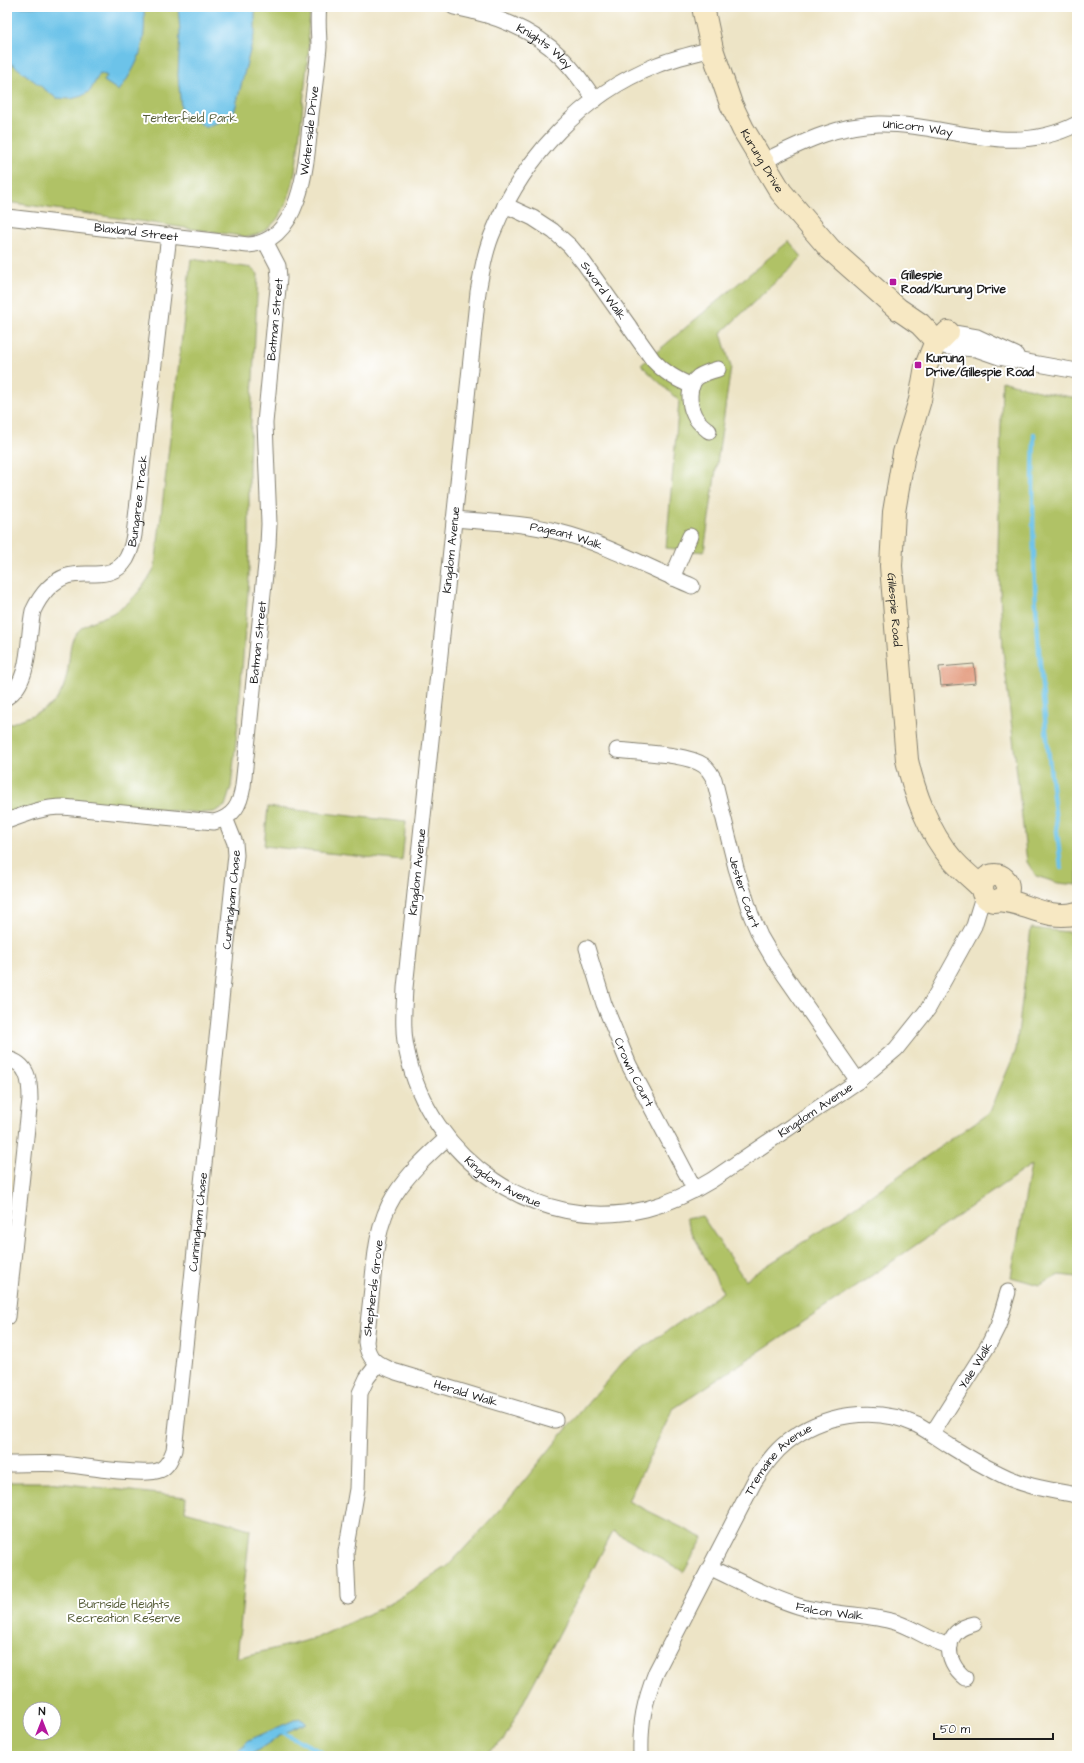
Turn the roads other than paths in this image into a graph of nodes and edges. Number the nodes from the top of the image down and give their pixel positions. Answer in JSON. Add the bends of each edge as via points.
{"nodes":[{"id":1,"x":319,"y":7,"type":"edge"},
{"id":2,"x":454,"y":7,"type":"edge"},
{"id":3,"x":703,"y":7,"type":"edge"},
{"id":4,"x":712,"y":48,"type":"junction"},
{"id":5,"x":595,"y":100,"type":"junction"},
{"id":6,"x":1077,"y":124,"type":"edge"},
{"id":7,"x":762,"y":162,"type":"junction"},
{"id":8,"x":505,"y":205,"type":"junction"},
{"id":9,"x":7,"y":216,"type":"edge"},
{"id":10,"x":169,"y":235,"type":"junction"},
{"id":11,"x":266,"y":241,"type":"junction"},
{"id":12,"x":944,"y":341,"type":"junction"},
{"id":13,"x":718,"y":369,"type":"dead end"},
{"id":14,"x":1077,"y":371,"type":"edge"},
{"id":15,"x":692,"y":386,"type":"junction"},
{"id":16,"x":710,"y":431,"type":"dead end"},
{"id":17,"x":454,"y":519,"type":"junction"},
{"id":18,"x":690,"y":536,"type":"dead end"},
{"id":19,"x":672,"y":578,"type":"junction"},
{"id":20,"x":692,"y":586,"type":"dead end"},
{"id":21,"x":7,"y":697,"type":"edge"},
{"id":22,"x":617,"y":750,"type":"dead end"},
{"id":23,"x":225,"y":818,"type":"junction"},
{"id":24,"x":7,"y":821,"type":"edge"},
{"id":25,"x":993,"y":890,"type":"junction"},
{"id":26,"x":1077,"y":906,"type":"edge"},
{"id":27,"x":1077,"y":913,"type":"edge"},
{"id":28,"x":587,"y":948,"type":"dead end"},
{"id":29,"x":7,"y":1059,"type":"edge"},
{"id":30,"x":858,"y":1081,"type":"junction"},
{"id":31,"x":447,"y":1138,"type":"junction"},
{"id":32,"x":695,"y":1190,"type":"junction"},
{"id":33,"x":1008,"y":1292,"type":"dead end"},
{"id":34,"x":7,"y":1317,"type":"edge"},
{"id":35,"x":377,"y":1364,"type":"junction"},
{"id":36,"x":556,"y":1420,"type":"dead end"},
{"id":37,"x":932,"y":1434,"type":"junction"},
{"id":38,"x":7,"y":1464,"type":"edge"},
{"id":39,"x":1077,"y":1495,"type":"edge"},
{"id":40,"x":711,"y":1568,"type":"junction"},
{"id":41,"x":348,"y":1596,"type":"dead end"},
{"id":42,"x":974,"y":1624,"type":"dead end"},
{"id":43,"x":950,"y":1646,"type":"junction"},
{"id":44,"x":965,"y":1678,"type":"dead end"},
{"id":45,"x":641,"y":1756,"type":"edge"}],
"edges":[{"from":1,"to":11,"type":"street","name":"Waterside Drive","via":[[318,48],[303,182],[298,198],[283,226]]},
{"from":2,"to":5,"type":"street","name":"Knights Way","via":[[494,17],[542,41],[561,56]]},
{"from":3,"to":4,"type":"street","name":"Kurung Drive"},
{"from":4,"to":5,"type":"street","name":"Kingdom Avenue","via":[[656,65],[620,83]]},
{"from":4,"to":7,"type":"street","name":"Kurung Drive","via":[[731,104]]},
{"from":5,"to":8,"type":"street","name":"Kingdom Avenue","via":[[549,141],[518,180]]},
{"from":6,"to":7,"type":"street","name":"Unicorn Way","via":[[1046,136],[1021,140],[992,139],[897,125],[860,126],[833,130],[807,139]]},
{"from":7,"to":12,"type":"street","name":"Kurung Drive","via":[[781,192],[830,249],[898,309]]},
{"from":8,"to":15,"type":"street","name":"Sword Walk","via":[[533,218],[570,246],[663,371]]},
{"from":8,"to":17,"type":"street","name":"Kingdom Avenue","via":[[484,259],[478,292]]},
{"from":9,"to":10,"type":"street","name":"Blaxland Street"},
{"from":10,"to":11,"type":"street","name":"Blaxland Street","via":[[248,245]]},
{"from":10,"to":21,"type":"street","name":"Bungaree Track","via":[[134,535],[129,555],[121,565],[107,573],[67,576],[45,590],[33,611],[22,679]]},
{"from":11,"to":23,"type":"street","name":"Batman Street","via":[[278,266],[279,278],[265,423],[268,545],[242,793],[238,807]]},
{"from":12,"to":14,"type":"street","via":[[977,337],[1027,361]]},
{"from":12,"to":25,"type":"street","name":"Gillespie Road","via":[[926,366],[920,400],[912,422],[898,482],[892,534],[891,566],[906,760],[917,798],[936,839],[950,858]]},
{"from":13,"to":15,"type":"street","via":[[697,378]]},
{"from":15,"to":16,"type":"street","via":[[690,396],[694,417]]},
{"from":17,"to":19,"type":"street","name":"Pageant Walk","via":[[559,532]]},
{"from":17,"to":31,"type":"street","name":"Kingdom Avenue","via":[[404,1011],[407,1051],[413,1074],[431,1115]]},
{"from":18,"to":19,"type":"street"},
{"from":19,"to":20,"type":"street","name":"Pageant Walk"},
{"from":22,"to":30,"type":"street","name":"Jester Court","via":[[687,758],[710,771],[736,868],[760,936]]},
{"from":23,"to":24,"type":"street","via":[[205,822],[50,807]]},
{"from":23,"to":38,"type":"street","name":"Cunningham Chase","via":[[235,843],[236,855],[172,1457],[161,1470],[142,1473],[61,1464]]},
{"from":25,"to":26,"type":"street","name":"Gillespie Road","via":[[1024,893]]},
{"from":25,"to":27,"type":"street","via":[[1045,914]]},
{"from":25,"to":30,"type":"street","name":"Kingdom Avenue","via":[[981,903],[974,926],[921,1018],[896,1049]]},
{"from":28,"to":32,"type":"street","name":"Crown Court","via":[[604,1004],[624,1053]]},
{"from":29,"to":34,"type":"street","via":[[13,1060],[24,1069],[30,1082]]},
{"from":30,"to":32,"type":"street","name":"Kingdom Avenue"},
{"from":31,"to":32,"type":"street","name":"Kingdom Avenue","via":[[467,1160],[501,1185],[522,1196],[563,1209],[603,1214],[644,1209]]},
{"from":31,"to":35,"type":"street","name":"Shepherds Grove","via":[[424,1158],[405,1180],[385,1215],[376,1253],[366,1342],[369,1355]]},
{"from":33,"to":37,"type":"street","name":"Yale Walk","via":[[990,1344]]},
{"from":35,"to":36,"type":"street","name":"Herald Walk"},
{"from":35,"to":41,"type":"street","via":[[360,1393],[357,1489],[346,1552]]},
{"from":37,"to":39,"type":"street","name":"Tremaine Avenue","via":[[999,1474],[1024,1484]]},
{"from":37,"to":40,"type":"street","name":"Tremaine Avenue","via":[[916,1425],[894,1418],[866,1414],[816,1424],[801,1433],[772,1456],[754,1482]]},
{"from":40,"to":43,"type":"street","name":"Falcon Walk","via":[[797,1606],[890,1620]]},
{"from":40,"to":45,"type":"street","name":"Tremaine Avenue","via":[[656,1672],[647,1695],[642,1716]]},
{"from":42,"to":43,"type":"street","via":[[964,1626],[955,1632]]},
{"from":43,"to":44,"type":"street","via":[[952,1664]]}]}
